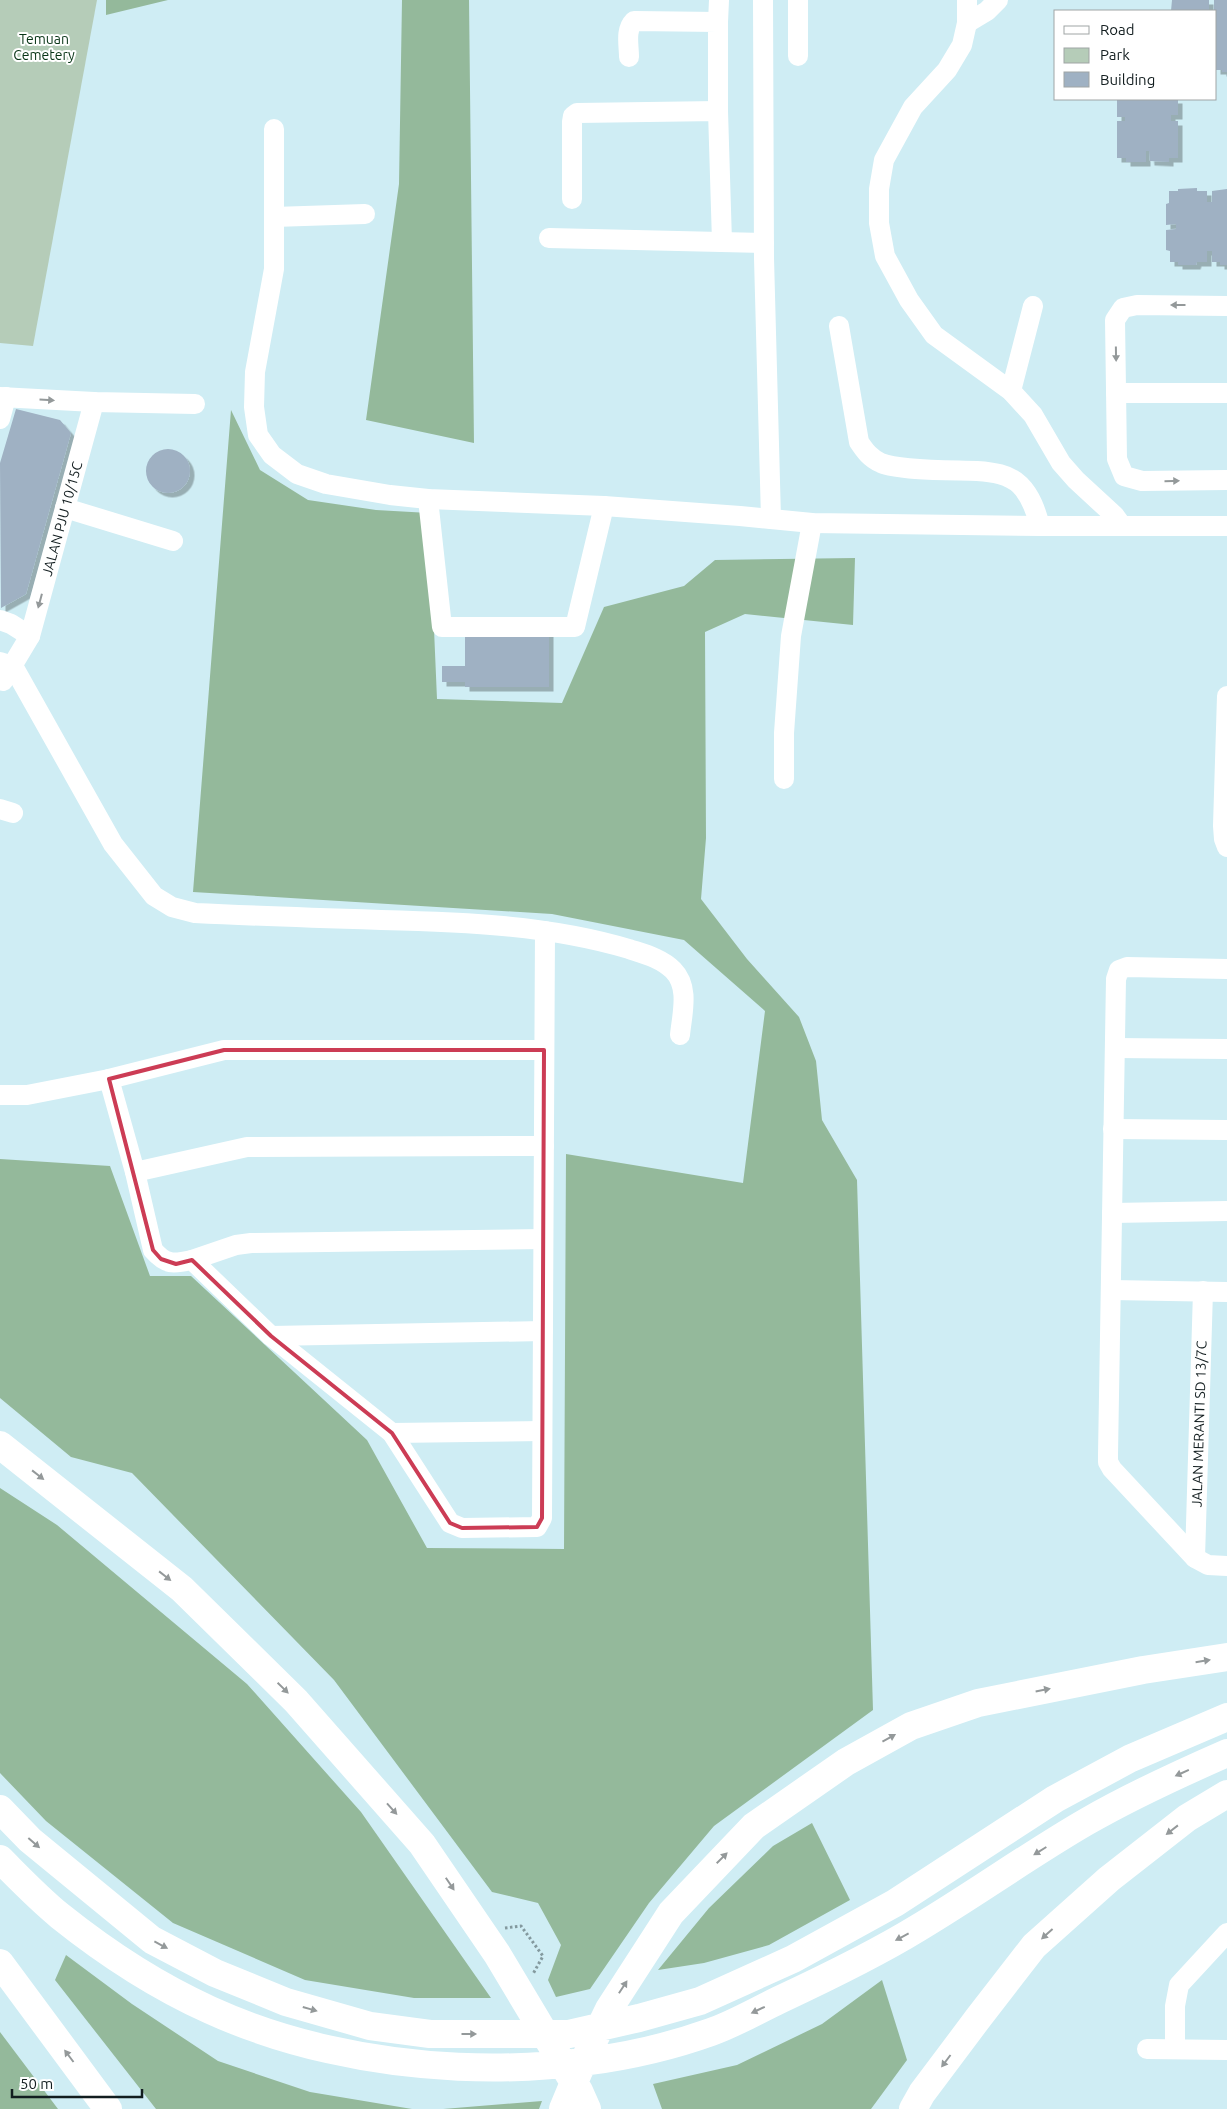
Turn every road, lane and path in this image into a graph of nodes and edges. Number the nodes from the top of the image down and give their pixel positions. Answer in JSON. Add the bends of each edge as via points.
{"nodes":[{"id":1,"x":719,"y":0,"type":"edge"},
{"id":2,"x":763,"y":0,"type":"edge"},
{"id":3,"x":798,"y":0,"type":"edge"},
{"id":4,"x":967,"y":0,"type":"edge"},
{"id":5,"x":998,"y":0,"type":"edge"},
{"id":6,"x":718,"y":22,"type":"junction"},
{"id":7,"x":968,"y":23,"type":"junction"},
{"id":8,"x":798,"y":56,"type":"dead end"},
{"id":9,"x":629,"y":57,"type":"dead end"},
{"id":10,"x":718,"y":111,"type":"junction"},
{"id":11,"x":274,"y":129,"type":"dead end"},
{"id":12,"x":572,"y":199,"type":"dead end"},
{"id":13,"x":365,"y":214,"type":"dead end"},
{"id":14,"x":274,"y":216,"type":"junction"},
{"id":15,"x":549,"y":238,"type":"dead end"},
{"id":16,"x":722,"y":242,"type":"junction"},
{"id":17,"x":764,"y":243,"type":"junction"},
{"id":18,"x":1033,"y":306,"type":"dead end"},
{"id":19,"x":1227,"y":306,"type":"edge"},
{"id":20,"x":840,"y":326,"type":"dead end"},
{"id":21,"x":1011,"y":391,"type":"junction"},
{"id":22,"x":1116,"y":393,"type":"junction"},
{"id":23,"x":1227,"y":393,"type":"edge"},
{"id":24,"x":3,"y":397,"type":"edge"},
{"id":25,"x":94,"y":402,"type":"junction"},
{"id":26,"x":196,"y":404,"type":"dead end"},
{"id":27,"x":0,"y":419,"type":"edge"},
{"id":28,"x":1227,"y":480,"type":"edge"},
{"id":29,"x":428,"y":499,"type":"junction"},
{"id":30,"x":604,"y":506,"type":"junction"},
{"id":31,"x":66,"y":508,"type":"junction"},
{"id":32,"x":771,"y":519,"type":"junction"},
{"id":33,"x":812,"y":524,"type":"junction"},
{"id":34,"x":1040,"y":526,"type":"junction"},
{"id":35,"x":1122,"y":526,"type":"junction"},
{"id":36,"x":1227,"y":526,"type":"edge"},
{"id":37,"x":173,"y":541,"type":"dead end"},
{"id":38,"x":0,"y":620,"type":"edge"},
{"id":39,"x":30,"y":636,"type":"junction"},
{"id":40,"x":4,"y":672,"type":"edge"},
{"id":41,"x":1227,"y":696,"type":"edge"},
{"id":42,"x":784,"y":779,"type":"dead end"},
{"id":43,"x":1227,"y":847,"type":"edge"},
{"id":44,"x":545,"y":932,"type":"junction"},
{"id":45,"x":1227,"y":969,"type":"edge"},
{"id":46,"x":680,"y":1035,"type":"dead end"},
{"id":47,"x":1115,"y":1048,"type":"junction"},
{"id":48,"x":1227,"y":1049,"type":"edge"},
{"id":49,"x":544,"y":1050,"type":"junction"},
{"id":50,"x":109,"y":1079,"type":"junction"},
{"id":51,"x":0,"y":1094,"type":"edge"},
{"id":52,"x":1113,"y":1129,"type":"junction"},
{"id":53,"x":1227,"y":1130,"type":"edge"},
{"id":54,"x":544,"y":1146,"type":"junction"},
{"id":55,"x":134,"y":1172,"type":"junction"},
{"id":56,"x":1227,"y":1211,"type":"edge"},
{"id":57,"x":1112,"y":1213,"type":"junction"},
{"id":58,"x":543,"y":1239,"type":"junction"},
{"id":59,"x":192,"y":1260,"type":"junction"},
{"id":60,"x":1111,"y":1290,"type":"junction"},
{"id":61,"x":1202,"y":1291,"type":"junction"},
{"id":62,"x":1227,"y":1292,"type":"edge"},
{"id":63,"x":543,"y":1331,"type":"junction"},
{"id":64,"x":271,"y":1336,"type":"junction"},
{"id":65,"x":542,"y":1431,"type":"junction"},
{"id":66,"x":392,"y":1433,"type":"junction"},
{"id":67,"x":0,"y":1445,"type":"edge"},
{"id":68,"x":1195,"y":1558,"type":"junction"},
{"id":69,"x":1227,"y":1566,"type":"edge"},
{"id":70,"x":1227,"y":1657,"type":"edge"},
{"id":71,"x":1227,"y":1717,"type":"edge"},
{"id":72,"x":1227,"y":1753,"type":"edge"},
{"id":73,"x":1227,"y":1794,"type":"edge"},
{"id":74,"x":0,"y":1809,"type":"edge"},
{"id":75,"x":0,"y":1859,"type":"edge"},
{"id":76,"x":1227,"y":1933,"type":"edge"},
{"id":77,"x":0,"y":1963,"type":"edge"},
{"id":78,"x":1147,"y":2049,"type":"dead end"},
{"id":79,"x":1175,"y":2050,"type":"junction"},
{"id":80,"x":1227,"y":2050,"type":"edge"},
{"id":81,"x":108,"y":2109,"type":"edge"},
{"id":82,"x":564,"y":2109,"type":"edge"},
{"id":83,"x":587,"y":2109,"type":"edge"},
{"id":84,"x":913,"y":2109,"type":"edge"}],
"edges":[{"from":1,"to":6,"type":"street"},
{"from":2,"to":17,"type":"street"},
{"from":3,"to":8,"type":"street"},
{"from":4,"to":7,"type":"street"},
{"from":5,"to":7,"type":"street"},
{"from":6,"to":9,"type":"street","via":[[634,21],[629,30]]},
{"from":6,"to":10,"type":"street"},
{"from":7,"to":21,"type":"street","via":[[962,45],[948,70],[913,107],[884,160],[879,188],[879,223],[885,256],[909,300],[934,335]]},
{"from":10,"to":12,"type":"street","via":[[577,113],[572,122]]},
{"from":10,"to":16,"type":"street"},
{"from":11,"to":14,"type":"street"},
{"from":13,"to":14,"type":"street"},
{"from":14,"to":29,"type":"street","via":[[274,268],[255,372],[254,407],[258,434],[272,455],[297,474],[326,484],[390,496]]},
{"from":15,"to":16,"type":"street"},
{"from":16,"to":17,"type":"street"},
{"from":17,"to":32,"type":"street"},
{"from":18,"to":21,"type":"street"},
{"from":19,"to":22,"type":"street","one_way":true,"via":[[1137,305],[1123,308],[1115,320]]},
{"from":20,"to":34,"type":"street","via":[[859,442],[866,454],[881,463],[898,467],[994,472],[1012,478],[1035,508]]},
{"from":21,"to":35,"type":"street","via":[[1033,415],[1061,462]]},
{"from":22,"to":23,"type":"street"},
{"from":22,"to":28,"type":"street","one_way":true,"via":[[1117,459],[1124,476],[1142,481]]},
{"from":24,"to":25,"type":"street","one_way":true},
{"from":24,"to":27,"type":"street"},
{"from":25,"to":26,"type":"street"},
{"from":25,"to":31,"type":"street","name":"JALAN PJU 10/15C"},
{"from":29,"to":30,"type":"street"},
{"from":29,"to":30,"type":"street","via":[[442,627],[575,626]]},
{"from":30,"to":32,"type":"street"},
{"from":31,"to":37,"type":"street"},
{"from":31,"to":39,"type":"street","name":"JALAN PJU 10/15C","one_way":true},
{"from":32,"to":33,"type":"street"},
{"from":33,"to":34,"type":"street"},
{"from":33,"to":42,"type":"street","via":[[791,636]]},
{"from":34,"to":35,"type":"street"},
{"from":35,"to":36,"type":"street"},
{"from":38,"to":39,"type":"street"},
{"from":39,"to":40,"type":"street","name":"JALAN PJU 10/15C"},
{"from":40,"to":44,"type":"street","via":[[26,691],[113,844],[154,896],[172,908],[195,913],[455,922]]},
{"from":41,"to":43,"type":"street","via":[[1223,826]]},
{"from":44,"to":46,"type":"street","via":[[608,943],[652,957],[672,969],[680,978],[684,994]]},
{"from":44,"to":49,"type":"street"},
{"from":45,"to":47,"type":"street","via":[[1127,967],[1119,970],[1116,978]]},
{"from":47,"to":48,"type":"street"},
{"from":47,"to":52,"type":"street"},
{"from":49,"to":50,"type":"street","via":[[224,1050]]},
{"from":49,"to":54,"type":"street"},
{"from":50,"to":51,"type":"street","via":[[27,1095]]},
{"from":50,"to":55,"type":"street"},
{"from":52,"to":53,"type":"street"},
{"from":52,"to":57,"type":"street"},
{"from":54,"to":55,"type":"street","via":[[247,1146]]},
{"from":54,"to":58,"type":"street"},
{"from":55,"to":59,"type":"street","via":[[153,1250],[161,1260],[176,1264]]},
{"from":56,"to":57,"type":"street"},
{"from":57,"to":60,"type":"street"},
{"from":58,"to":59,"type":"street","via":[[251,1243]]},
{"from":58,"to":63,"type":"street"},
{"from":59,"to":64,"type":"street"},
{"from":60,"to":61,"type":"street"},
{"from":60,"to":68,"type":"street","via":[[1108,1462]]},
{"from":61,"to":62,"type":"street"},
{"from":61,"to":68,"type":"street","name":"JALAN MERANTI SD 13/7C"},
{"from":63,"to":64,"type":"street"},
{"from":63,"to":65,"type":"street"},
{"from":64,"to":66,"type":"street"},
{"from":65,"to":66,"type":"street"},
{"from":65,"to":66,"type":"street","via":[[542,1518],[537,1527],[532,1528],[462,1528],[450,1523]]},
{"from":67,"to":83,"type":"highway","one_way":true,"via":[[182,1590],[296,1701],[422,1844],[497,1954],[580,2091]]},
{"from":68,"to":69,"type":"street","via":[[1208,1565]]},
{"from":82,"to":70,"type":"highway","one_way":true,"via":[[609,2009],[671,1913],[754,1826],[846,1762],[911,1726],[978,1703]]},
{"from":74,"to":71,"type":"highway","one_way":true,"via":[[30,1840],[152,1940],[215,1973],[286,2002],[370,2026],[430,2034],[569,2034],[700,2001],[793,1959],[895,1903],[1055,1798],[1131,1758]]},
{"from":72,"to":75,"type":"highway","one_way":true,"via":[[1150,1787],[1085,1822],[916,1930],[713,2032],[642,2053],[546,2066],[499,2069],[372,2058],[313,2046],[256,2028],[210,2010],[118,1958],[58,1914]]},
{"from":73,"to":84,"type":"highway","one_way":true,"via":[[1187,1818],[1108,1879],[1034,1946]]},
{"from":76,"to":79,"type":"street","via":[[1179,1985],[1175,2006]]},
{"from":81,"to":77,"type":"highway","one_way":true},
{"from":78,"to":79,"type":"street"},
{"from":79,"to":80,"type":"street"}]}
